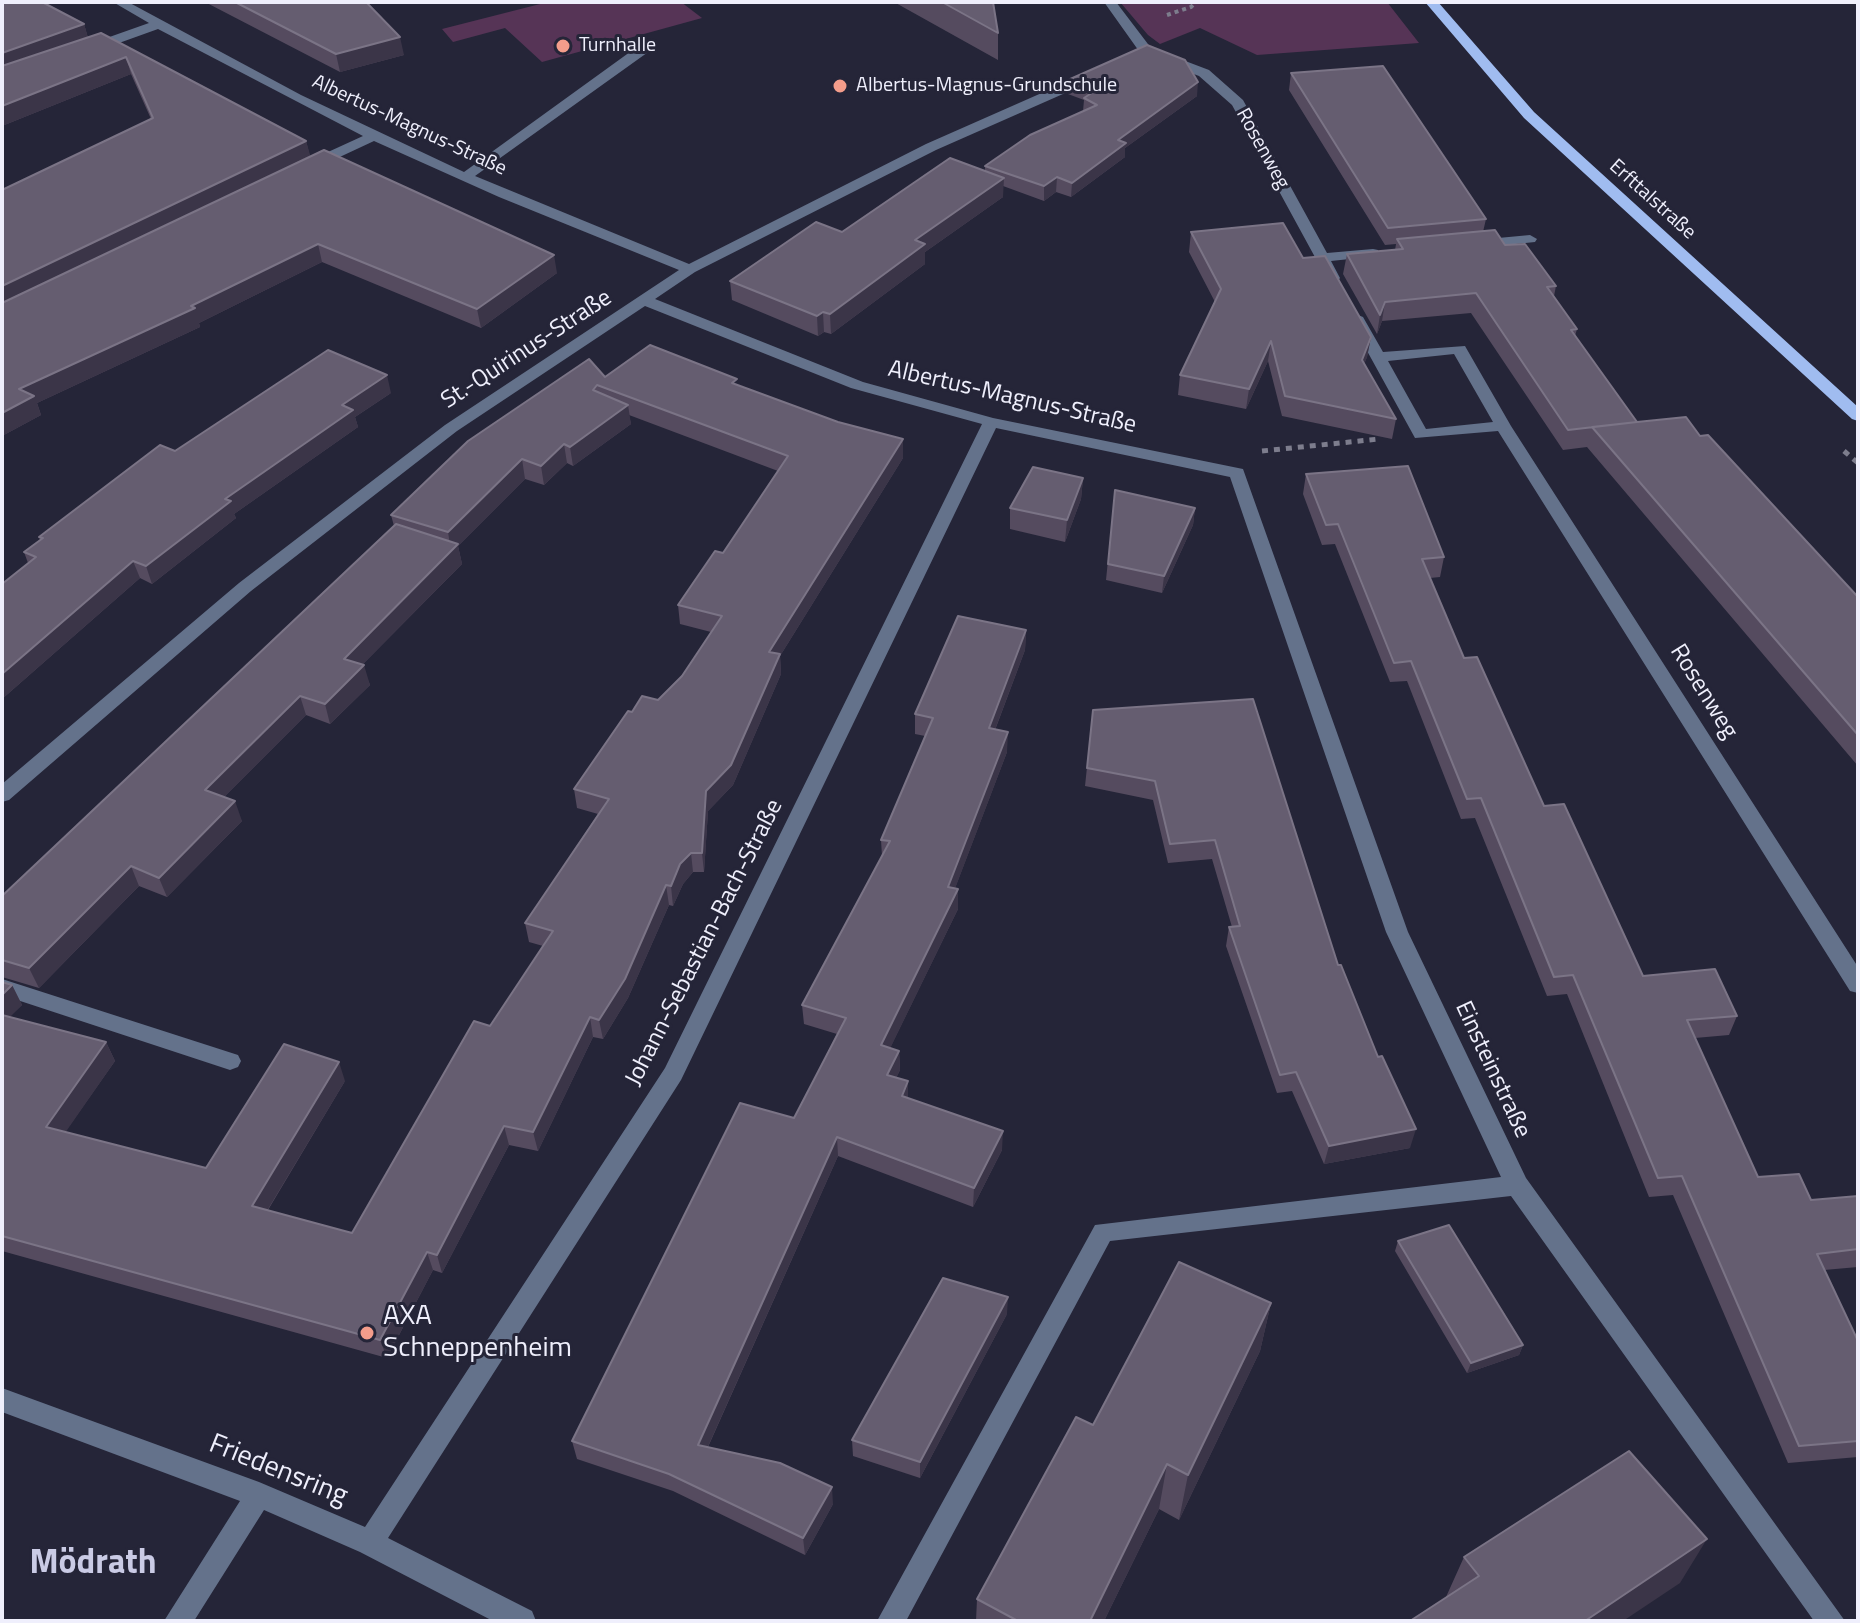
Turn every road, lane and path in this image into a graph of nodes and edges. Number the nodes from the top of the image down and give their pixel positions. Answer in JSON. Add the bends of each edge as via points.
{"nodes":[{"id":1,"x":119,"y":2,"type":"edge"},
{"id":2,"x":1110,"y":2,"type":"edge"},
{"id":3,"x":1431,"y":2,"type":"edge"},
{"id":4,"x":159,"y":24,"type":"junction"},
{"id":5,"x":646,"y":47,"type":"dead end"},
{"id":6,"x":73,"y":54,"type":"edge"},
{"id":7,"x":1103,"y":70,"type":"edge"},
{"id":8,"x":375,"y":136,"type":"junction"},
{"id":9,"x":292,"y":175,"type":"edge"},
{"id":10,"x":465,"y":177,"type":"junction"},
{"id":11,"x":1530,"y":239,"type":"dead end"},
{"id":12,"x":1455,"y":246,"type":"edge"},
{"id":13,"x":1396,"y":251,"type":"edge"},
{"id":14,"x":1321,"y":258,"type":"junction"},
{"id":15,"x":690,"y":269,"type":"junction"},
{"id":16,"x":646,"y":301,"type":"junction"},
{"id":17,"x":1379,"y":357,"type":"junction"},
{"id":18,"x":1858,"y":416,"type":"edge"},
{"id":19,"x":991,"y":422,"type":"junction"},
{"id":20,"x":1503,"y":426,"type":"junction"},
{"id":21,"x":1421,"y":435,"type":"junction"},
{"id":22,"x":1237,"y":473,"type":"junction"},
{"id":23,"x":2,"y":795,"type":"edge"},
{"id":24,"x":1858,"y":985,"type":"edge"},
{"id":25,"x":2,"y":987,"type":"edge"},
{"id":26,"x":230,"y":1061,"type":"dead end"},
{"id":27,"x":1517,"y":1185,"type":"junction"},
{"id":28,"x":2,"y":1400,"type":"edge"},
{"id":29,"x":259,"y":1495,"type":"junction"},
{"id":30,"x":370,"y":1543,"type":"junction"},
{"id":31,"x":178,"y":1621,"type":"edge"},
{"id":32,"x":522,"y":1621,"type":"edge"},
{"id":33,"x":891,"y":1621,"type":"edge"},
{"id":34,"x":1831,"y":1621,"type":"edge"}],
"edges":[{"from":1,"to":4,"type":"street","name":"Albertus-Magnus-Straße"},
{"from":2,"to":14,"type":"street","name":"Rosenweg","via":[[1139,54],[1204,73],[1238,103]]},
{"from":3,"to":18,"type":"main road","name":"Erfttalstraße","via":[[1529,115]]},
{"from":4,"to":6,"type":"street"},
{"from":4,"to":8,"type":"street","name":"Albertus-Magnus-Straße"},
{"from":5,"to":10,"type":"street"},
{"from":7,"to":15,"type":"street","name":"St.-Quirinus-Straße","via":[[931,147]]},
{"from":8,"to":9,"type":"street"},
{"from":8,"to":10,"type":"street","name":"Albertus-Magnus-Straße"},
{"from":10,"to":15,"type":"street","name":"Albertus-Magnus-Straße"},
{"from":11,"to":12,"type":"street"},
{"from":13,"to":14,"type":"street"},
{"from":14,"to":17,"type":"street","name":"Rosenweg"},
{"from":15,"to":16,"type":"street","name":"St.-Quirinus-Straße"},
{"from":16,"to":19,"type":"street","name":"Albertus-Magnus-Straße","via":[[857,385]]},
{"from":16,"to":23,"type":"street","name":"St.-Quirinus-Straße","via":[[451,428],[245,587]]},
{"from":17,"to":20,"type":"street","name":"Rosenweg","via":[[1459,349]]},
{"from":17,"to":21,"type":"street","name":"Rosenweg"},
{"from":19,"to":22,"type":"street","name":"Albertus-Magnus-Straße"},
{"from":19,"to":30,"type":"street","name":"Johann-Sebastian-Bach-Straße","via":[[673,1074]]},
{"from":20,"to":21,"type":"street"},
{"from":20,"to":24,"type":"street","name":"Rosenweg"},
{"from":21,"to":22,"type":"path","via":[[1263,450]]},
{"from":22,"to":27,"type":"street","name":"Einsteinstraße","via":[[1397,932]]},
{"from":25,"to":26,"type":"street"},
{"from":27,"to":33,"type":"street","via":[[1103,1232]]},
{"from":27,"to":34,"type":"street","name":"Einsteinstraße"},
{"from":28,"to":29,"type":"street","name":"Friedensring"},
{"from":29,"to":30,"type":"street","name":"Friedensring"},
{"from":29,"to":31,"type":"street"},
{"from":30,"to":32,"type":"street","name":"Friedensring"}]}
